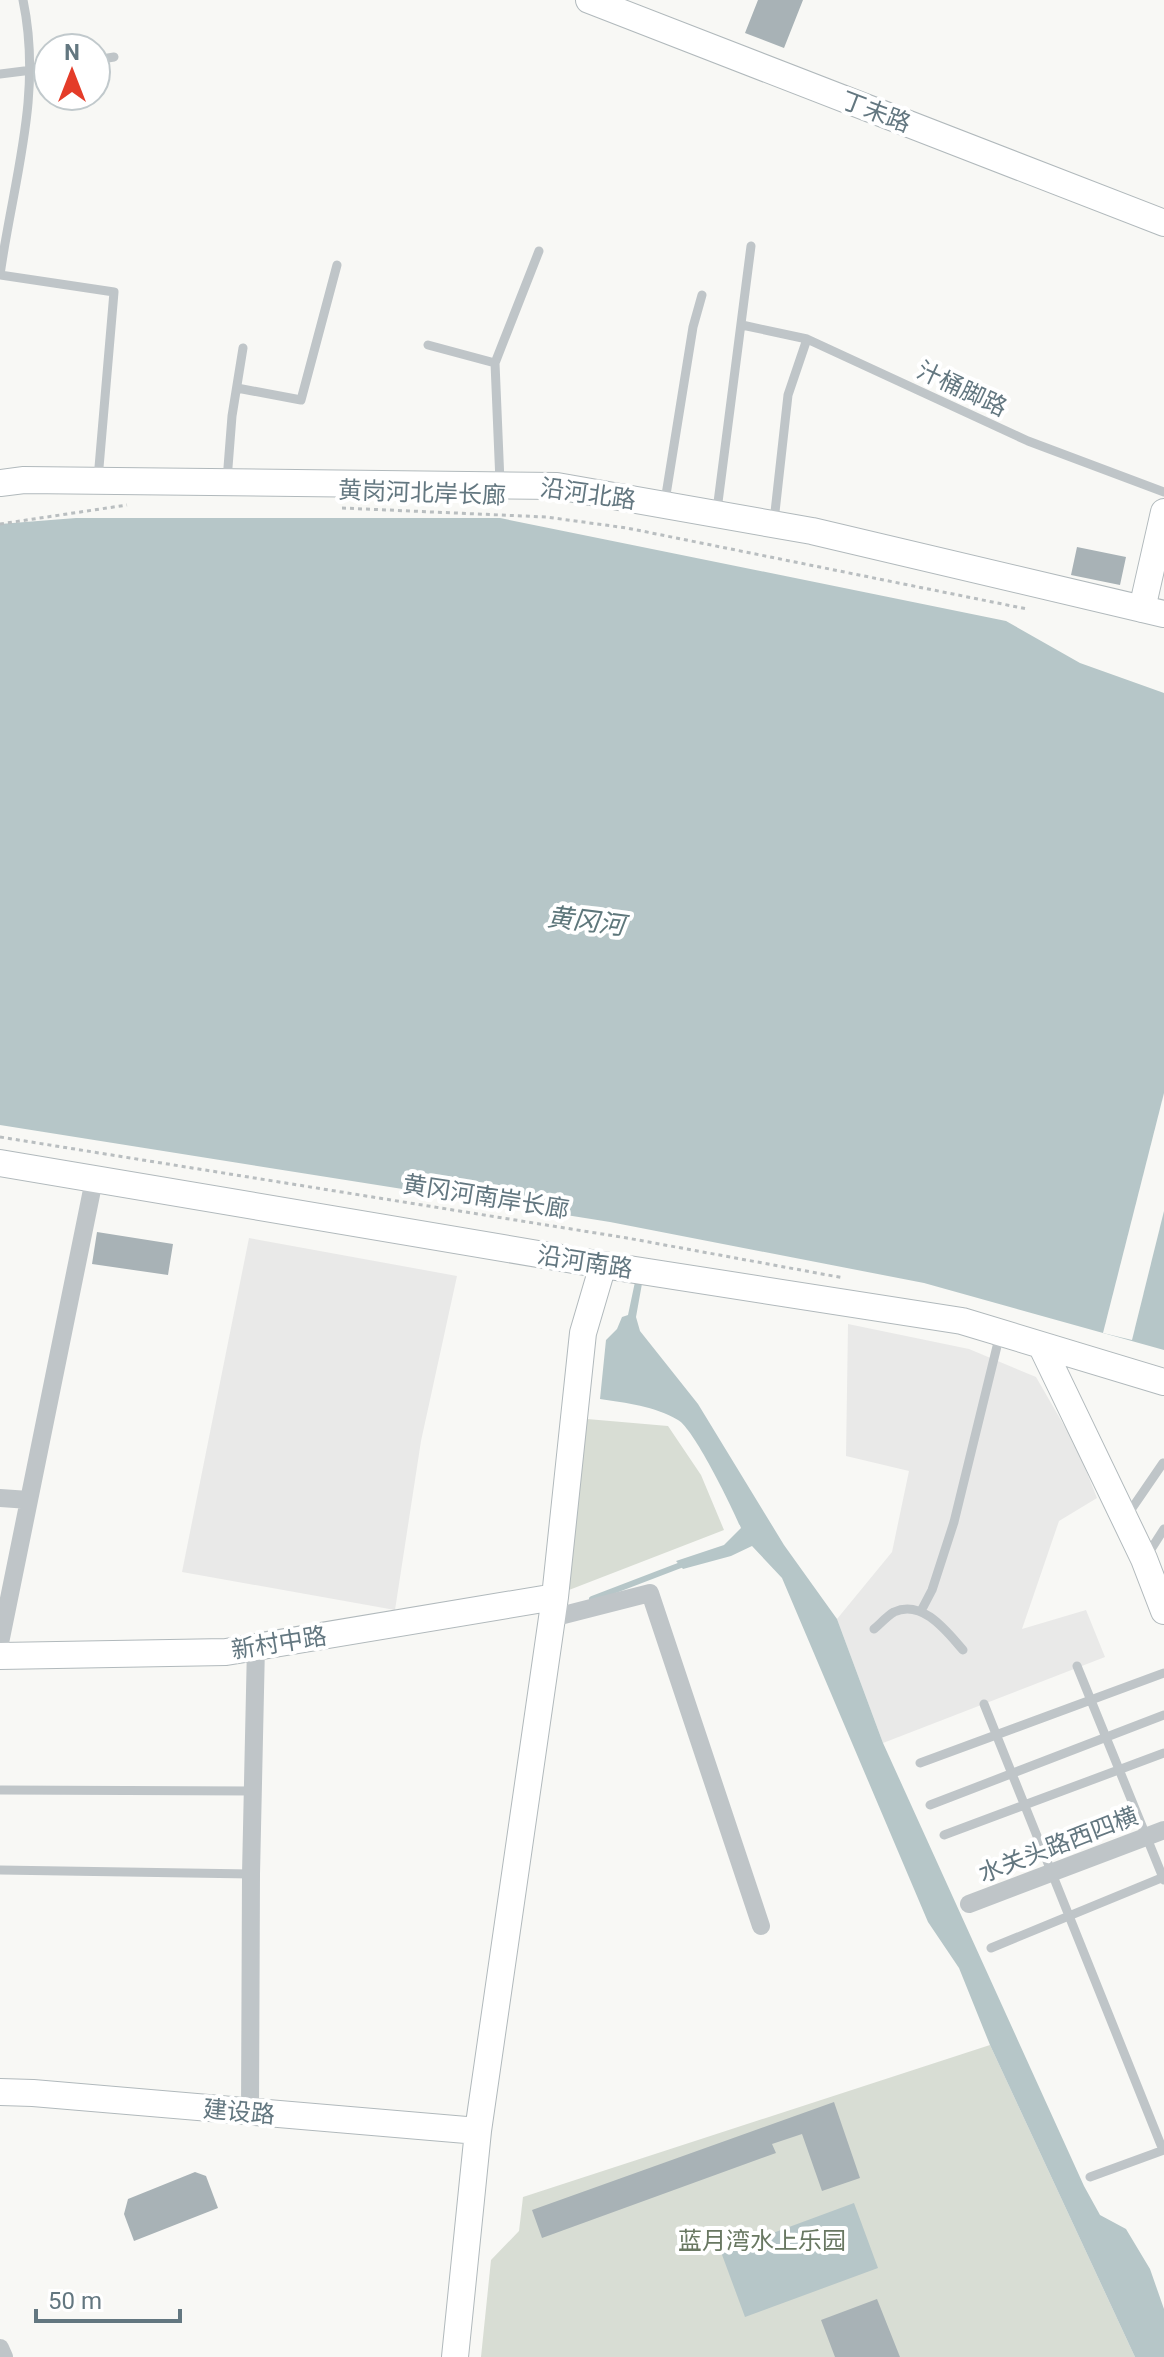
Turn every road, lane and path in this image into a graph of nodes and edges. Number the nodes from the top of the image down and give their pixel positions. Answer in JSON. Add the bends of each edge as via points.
{"nodes":[{"id":1,"x":23,"y":0,"type":"edge"},
{"id":2,"x":589,"y":0,"type":"edge"},
{"id":3,"x":31,"y":71,"type":"junction"},
{"id":4,"x":0,"y":74,"type":"edge"},
{"id":5,"x":1164,"y":223,"type":"edge"},
{"id":6,"x":751,"y":246,"type":"dead end"},
{"id":7,"x":539,"y":251,"type":"dead end"},
{"id":8,"x":337,"y":265,"type":"dead end"},
{"id":9,"x":702,"y":295,"type":"dead end"},
{"id":10,"x":742,"y":325,"type":"junction"},
{"id":11,"x":807,"y":339,"type":"junction"},
{"id":12,"x":428,"y":345,"type":"dead end"},
{"id":13,"x":243,"y":348,"type":"dead end"},
{"id":14,"x":495,"y":363,"type":"junction"},
{"id":15,"x":237,"y":388,"type":"junction"},
{"id":16,"x":97,"y":481,"type":"junction"},
{"id":17,"x":0,"y":483,"type":"edge"},
{"id":18,"x":227,"y":483,"type":"junction"},
{"id":19,"x":500,"y":485,"type":"junction"},
{"id":20,"x":1164,"y":492,"type":"edge"},
{"id":21,"x":137,"y":504,"type":"dead end"},
{"id":22,"x":664,"y":504,"type":"junction"},
{"id":23,"x":341,"y":508,"type":"dead end"},
{"id":24,"x":1164,"y":512,"type":"edge"},
{"id":25,"x":716,"y":513,"type":"junction"},
{"id":26,"x":0,"y":524,"type":"edge"},
{"id":27,"x":774,"y":524,"type":"junction"},
{"id":28,"x":1027,"y":609,"type":"dead end"},
{"id":29,"x":1153,"y":612,"type":"edge"},
{"id":30,"x":0,"y":1137,"type":"edge"},
{"id":31,"x":0,"y":1163,"type":"edge"},
{"id":32,"x":94,"y":1180,"type":"junction"},
{"id":33,"x":603,"y":1265,"type":"junction"},
{"id":34,"x":858,"y":1280,"type":"dead end"},
{"id":35,"x":1000,"y":1334,"type":"junction"},
{"id":36,"x":1042,"y":1347,"type":"junction"},
{"id":37,"x":1164,"y":1382,"type":"edge"},
{"id":38,"x":1163,"y":1463,"type":"edge"},
{"id":39,"x":0,"y":1498,"type":"edge"},
{"id":40,"x":29,"y":1500,"type":"junction"},
{"id":41,"x":1124,"y":1520,"type":"junction"},
{"id":42,"x":1158,"y":1542,"type":"edge"},
{"id":43,"x":553,"y":1608,"type":"junction"},
{"id":44,"x":921,"y":1611,"type":"junction"},
{"id":45,"x":1164,"y":1611,"type":"edge"},
{"id":46,"x":874,"y":1629,"type":"dead end"},
{"id":47,"x":0,"y":1643,"type":"edge"},
{"id":48,"x":256,"y":1646,"type":"junction"},
{"id":49,"x":963,"y":1650,"type":"dead end"},
{"id":50,"x":0,"y":1656,"type":"edge"},
{"id":51,"x":1077,"y":1666,"type":"dead end"},
{"id":52,"x":1164,"y":1673,"type":"edge"},
{"id":53,"x":1091,"y":1700,"type":"junction"},
{"id":54,"x":984,"y":1704,"type":"dead end"},
{"id":55,"x":1164,"y":1715,"type":"edge"},
{"id":56,"x":996,"y":1735,"type":"junction"},
{"id":57,"x":1106,"y":1738,"type":"junction"},
{"id":58,"x":1164,"y":1753,"type":"edge"},
{"id":59,"x":920,"y":1763,"type":"dead end"},
{"id":60,"x":1119,"y":1770,"type":"junction"},
{"id":61,"x":1012,"y":1775,"type":"junction"},
{"id":62,"x":0,"y":1790,"type":"edge"},
{"id":63,"x":253,"y":1791,"type":"junction"},
{"id":64,"x":930,"y":1805,"type":"dead end"},
{"id":65,"x":1024,"y":1805,"type":"junction"},
{"id":66,"x":1155,"y":1834,"type":"edge"},
{"id":67,"x":944,"y":1835,"type":"dead end"},
{"id":68,"x":0,"y":1870,"type":"edge"},
{"id":69,"x":1052,"y":1873,"type":"junction"},
{"id":70,"x":251,"y":1874,"type":"junction"},
{"id":71,"x":1164,"y":1878,"type":"edge"},
{"id":72,"x":969,"y":1904,"type":"dead end"},
{"id":73,"x":1069,"y":1917,"type":"junction"},
{"id":74,"x":761,"y":1926,"type":"dead end"},
{"id":75,"x":991,"y":1948,"type":"dead end"},
{"id":76,"x":0,"y":2092,"type":"edge"},
{"id":77,"x":250,"y":2113,"type":"junction"},
{"id":78,"x":478,"y":2131,"type":"junction"},
{"id":79,"x":1163,"y":2150,"type":"edge"},
{"id":80,"x":1090,"y":2177,"type":"dead end"},
{"id":81,"x":0,"y":2348,"type":"edge"},
{"id":82,"x":4,"y":2357,"type":"edge"},
{"id":83,"x":455,"y":2357,"type":"edge"}],
"edges":[{"from":1,"to":3,"type":"lane"},
{"from":2,"to":5,"type":"street","name":"丁未路"},
{"from":3,"to":4,"type":"lane"},
{"from":3,"to":16,"type":"lane","via":[[0,275],[114,292]]},
{"from":6,"to":10,"type":"lane"},
{"from":7,"to":14,"type":"lane"},
{"from":8,"to":15,"type":"lane","via":[[301,400]]},
{"from":9,"to":22,"type":"lane"},
{"from":10,"to":11,"type":"lane","name":"汁桶脚路"},
{"from":10,"to":25,"type":"lane"},
{"from":11,"to":20,"type":"lane","name":"汁桶脚路","via":[[1028,441]]},
{"from":11,"to":27,"type":"lane","via":[[788,395]]},
{"from":12,"to":14,"type":"lane"},
{"from":13,"to":15,"type":"lane"},
{"from":14,"to":19,"type":"lane"},
{"from":15,"to":18,"type":"lane"},
{"from":16,"to":17,"type":"street","name":"沿河北路"},
{"from":16,"to":18,"type":"street","name":"沿河北路"},
{"from":18,"to":19,"type":"street","name":"沿河北路"},
{"from":19,"to":22,"type":"street","name":"沿河北路","via":[[557,486]]},
{"from":21,"to":26,"type":"path"},
{"from":22,"to":25,"type":"street","name":"沿河北路"},
{"from":23,"to":28,"type":"path","name":"黄岗河北岸长廊","via":[[546,517],[627,528]]},
{"from":24,"to":29,"type":"street"},
{"from":25,"to":27,"type":"street","name":"沿河北路"},
{"from":27,"to":29,"type":"street","name":"沿河北路"},
{"from":30,"to":34,"type":"path","name":"黄冈河南岸长廊"},
{"from":31,"to":32,"type":"street","name":"沿河南路"},
{"from":32,"to":33,"type":"street","name":"沿河南路"},
{"from":32,"to":40,"type":"street"},
{"from":33,"to":35,"type":"street","name":"沿河南路","via":[[962,1321]]},
{"from":33,"to":43,"type":"street","via":[[583,1333]]},
{"from":35,"to":36,"type":"street","name":"沿河南路"},
{"from":35,"to":44,"type":"lane","via":[[954,1522]]},
{"from":36,"to":37,"type":"street","name":"沿河南路"},
{"from":36,"to":41,"type":"street"},
{"from":38,"to":41,"type":"lane"},
{"from":39,"to":40,"type":"street"},
{"from":40,"to":47,"type":"street"},
{"from":41,"to":42,"type":"street"},
{"from":42,"to":45,"type":"street"},
{"from":43,"to":48,"type":"street","name":"新村中路"},
{"from":43,"to":74,"type":"street","via":[[650,1593]]},
{"from":43,"to":78,"type":"street"},
{"from":44,"to":46,"type":"lane","via":[[895,1611]]},
{"from":44,"to":49,"type":"lane"},
{"from":48,"to":50,"type":"street","name":"新村中路","via":[[226,1652]]},
{"from":48,"to":63,"type":"street"},
{"from":51,"to":53,"type":"lane"},
{"from":52,"to":53,"type":"lane"},
{"from":53,"to":56,"type":"lane"},
{"from":53,"to":57,"type":"lane"},
{"from":54,"to":56,"type":"lane"},
{"from":55,"to":57,"type":"lane"},
{"from":56,"to":59,"type":"lane"},
{"from":56,"to":61,"type":"lane"},
{"from":57,"to":60,"type":"lane"},
{"from":57,"to":61,"type":"lane"},
{"from":58,"to":60,"type":"lane"},
{"from":60,"to":65,"type":"lane"},
{"from":60,"to":66,"type":"lane"},
{"from":61,"to":64,"type":"lane"},
{"from":61,"to":65,"type":"lane"},
{"from":62,"to":63,"type":"lane"},
{"from":63,"to":70,"type":"street"},
{"from":65,"to":67,"type":"lane"},
{"from":65,"to":69,"type":"lane"},
{"from":66,"to":69,"type":"street","name":"水关头路西四横"},
{"from":66,"to":71,"type":"lane"},
{"from":68,"to":70,"type":"lane"},
{"from":69,"to":72,"type":"street","name":"水关头路西四横"},
{"from":69,"to":73,"type":"lane"},
{"from":70,"to":77,"type":"street"},
{"from":71,"to":73,"type":"lane"},
{"from":73,"to":75,"type":"lane"},
{"from":73,"to":79,"type":"lane"},
{"from":76,"to":77,"type":"street","name":"建设路"},
{"from":77,"to":78,"type":"street","name":"建设路"},
{"from":78,"to":83,"type":"street"},
{"from":79,"to":80,"type":"lane"},
{"from":81,"to":82,"type":"street"}]}
